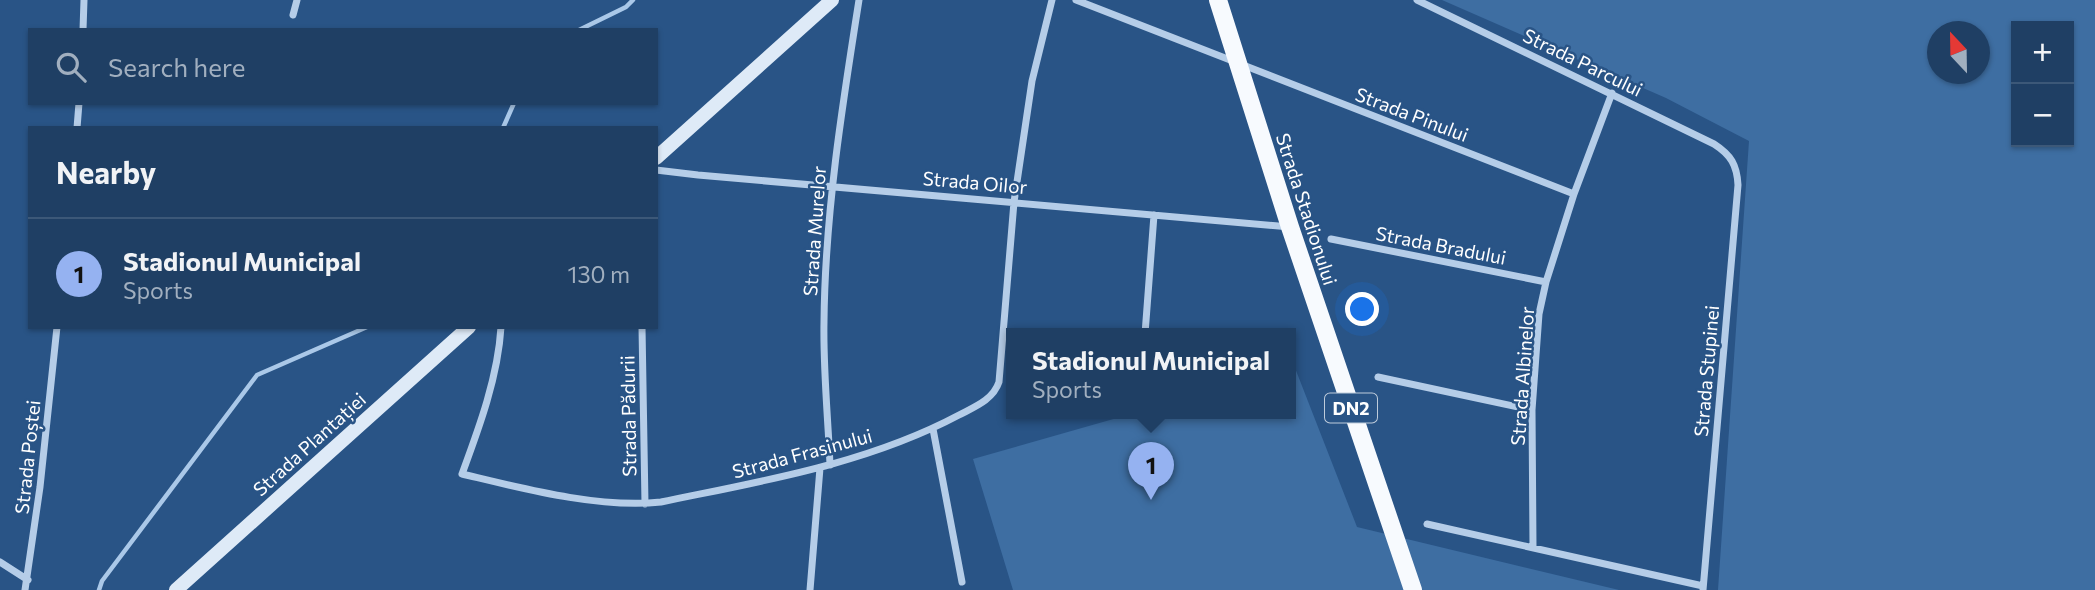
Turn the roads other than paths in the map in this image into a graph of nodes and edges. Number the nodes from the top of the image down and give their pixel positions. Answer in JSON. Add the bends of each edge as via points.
{"nodes":[{"id":1,"x":84,"y":0,"type":"edge"},
{"id":2,"x":297,"y":0,"type":"edge"},
{"id":3,"x":832,"y":0,"type":"edge"},
{"id":4,"x":859,"y":0,"type":"edge"},
{"id":5,"x":1052,"y":0,"type":"edge"},
{"id":6,"x":1076,"y":0,"type":"edge"},
{"id":7,"x":1218,"y":0,"type":"edge"},
{"id":8,"x":1417,"y":0,"type":"edge"},
{"id":9,"x":293,"y":15,"type":"dead end"},
{"id":10,"x":83,"y":28,"type":"edge"},
{"id":11,"x":1237,"y":64,"type":"junction"},
{"id":12,"x":1612,"y":93,"type":"junction"},
{"id":13,"x":79,"y":105,"type":"edge"},
{"id":14,"x":78,"y":126,"type":"edge"},
{"id":15,"x":658,"y":156,"type":"edge"},
{"id":16,"x":1732,"y":159,"type":"joint"},
{"id":17,"x":658,"y":170,"type":"edge"},
{"id":18,"x":832,"y":185,"type":"junction"},
{"id":19,"x":1574,"y":194,"type":"junction"},
{"id":20,"x":1014,"y":202,"type":"junction"},
{"id":21,"x":1154,"y":215,"type":"junction"},
{"id":22,"x":1290,"y":227,"type":"junction"},
{"id":23,"x":1331,"y":239,"type":"dead end"},
{"id":24,"x":1546,"y":282,"type":"junction"},
{"id":25,"x":1145,"y":328,"type":"edge"},
{"id":26,"x":57,"y":329,"type":"edge"},
{"id":27,"x":467,"y":329,"type":"edge"},
{"id":28,"x":501,"y":329,"type":"edge"},
{"id":29,"x":642,"y":329,"type":"edge"},
{"id":30,"x":1378,"y":377,"type":"dead end"},
{"id":31,"x":1532,"y":410,"type":"junction"},
{"id":32,"x":933,"y":429,"type":"junction"},
{"id":33,"x":831,"y":465,"type":"junction"},
{"id":34,"x":820,"y":468,"type":"junction"},
{"id":35,"x":645,"y":504,"type":"junction"},
{"id":36,"x":1427,"y":524,"type":"dead end"},
{"id":37,"x":1533,"y":546,"type":"junction"},
{"id":38,"x":0,"y":562,"type":"edge"},
{"id":39,"x":28,"y":580,"type":"junction"},
{"id":40,"x":962,"y":582,"type":"dead end"},
{"id":41,"x":1703,"y":588,"type":"edge"},
{"id":42,"x":25,"y":590,"type":"edge"},
{"id":43,"x":176,"y":590,"type":"edge"},
{"id":44,"x":810,"y":590,"type":"edge"},
{"id":45,"x":1413,"y":590,"type":"edge"}],
"edges":[{"from":1,"to":10,"type":"street"},
{"from":2,"to":9,"type":"street"},
{"from":3,"to":15,"type":"main road"},
{"from":4,"to":18,"type":"street","name":"Strada Murelor"},
{"from":5,"to":20,"type":"street","name":"Strada Frasinului","via":[[1032,80]]},
{"from":6,"to":11,"type":"street","name":"Strada Pinului"},
{"from":7,"to":11,"type":"main road","name":"Strada Stadionului","number":"DN2"},
{"from":8,"to":12,"type":"street","name":"Strada Parcului"},
{"from":11,"to":19,"type":"street","name":"Strada Pinului"},
{"from":11,"to":22,"type":"main road","name":"Strada Stadionului","number":"DN2"},
{"from":12,"to":16,"type":"street","name":"Strada Parcului","via":[[1714,145]]},
{"from":12,"to":19,"type":"street","name":"Strada Albinelor"},
{"from":13,"to":14,"type":"street"},
{"from":16,"to":41,"type":"street","name":"Strada Stupinei","via":[[1738,184]]},
{"from":17,"to":18,"type":"street","name":"Strada Oilor"},
{"from":18,"to":20,"type":"street","name":"Strada Oilor"},
{"from":18,"to":33,"type":"street","name":"Strada Murelor","via":[[824,324]]},
{"from":19,"to":24,"type":"street","name":"Strada Albinelor"},
{"from":20,"to":21,"type":"street","name":"Strada Oilor"},
{"from":20,"to":32,"type":"street","name":"Strada Frasinului","via":[[997,388],[983,402]]},
{"from":21,"to":22,"type":"street","name":"Strada Oilor"},
{"from":21,"to":25,"type":"street"},
{"from":22,"to":45,"type":"main road","name":"Strada Stadionului","number":"DN2"},
{"from":23,"to":24,"type":"street","name":"Strada Bradului"},
{"from":24,"to":31,"type":"street","name":"Strada Albinelor","via":[[1535,343]]},
{"from":26,"to":39,"type":"street","name":"Strada Poștei"},
{"from":27,"to":43,"type":"main road","name":"Strada Plantației"},
{"from":28,"to":35,"type":"street","name":"Strada Frasinului","via":[[479,428],[462,474],[544,493]]},
{"from":29,"to":35,"type":"street","name":"Strada Pădurii"},
{"from":30,"to":31,"type":"street"},
{"from":31,"to":37,"type":"street","name":"Strada Albinelor"},
{"from":32,"to":33,"type":"street","name":"Strada Frasinului"},
{"from":32,"to":40,"type":"street"},
{"from":33,"to":34,"type":"street","name":"Strada Frasinului"},
{"from":34,"to":35,"type":"street","name":"Strada Frasinului"},
{"from":34,"to":44,"type":"street"},
{"from":36,"to":37,"type":"street","name":"Strada Stupinei"},
{"from":37,"to":41,"type":"street","name":"Strada Stupinei"},
{"from":38,"to":39,"type":"street"},
{"from":39,"to":42,"type":"street","name":"Strada Poștei"}]}
